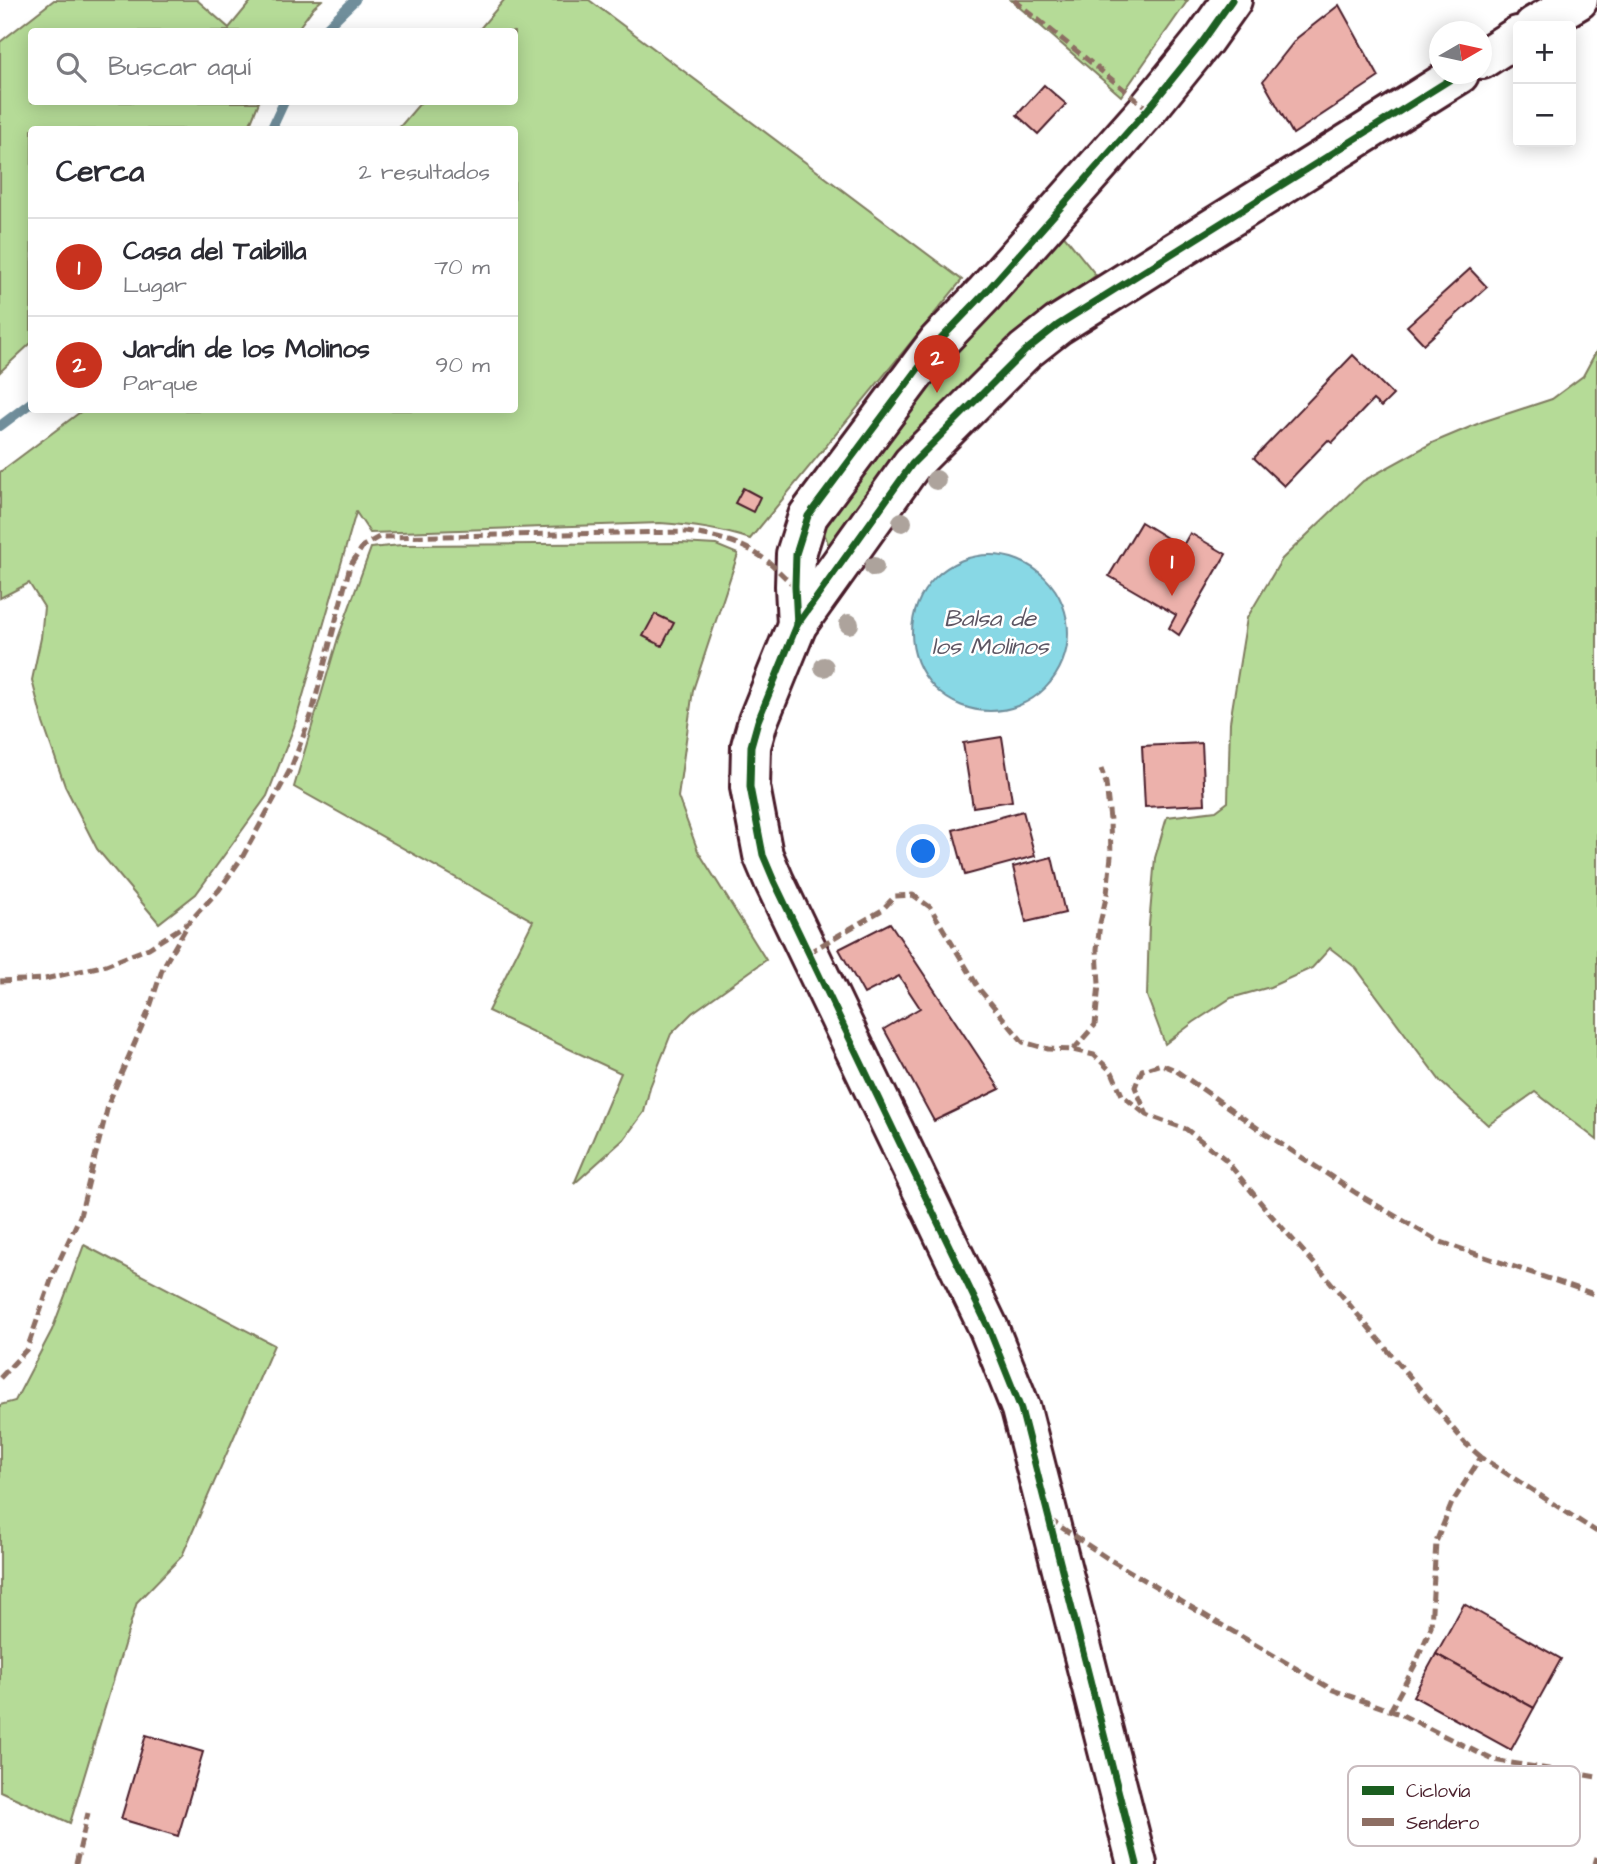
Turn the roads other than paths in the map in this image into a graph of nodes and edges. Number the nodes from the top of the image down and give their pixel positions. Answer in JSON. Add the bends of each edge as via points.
{"nodes":[{"id":1,"x":1232,"y":0,"type":"edge"},
{"id":2,"x":1578,"y":0,"type":"edge"},
{"id":3,"x":1542,"y":21,"type":"edge"},
{"id":4,"x":1513,"y":39,"type":"edge"},
{"id":5,"x":1492,"y":53,"type":"edge"},
{"id":6,"x":1443,"y":84,"type":"edge"},
{"id":7,"x":797,"y":625,"type":"junction"},
{"id":8,"x":1137,"y":1864,"type":"edge"}],
"edges":[{"from":1,"to":7,"type":"main road","via":[[1148,108],[938,342],[808,516],[796,554]]},
{"from":2,"to":3,"type":"main road"},
{"from":4,"to":5,"type":"main road"},
{"from":6,"to":7,"type":"main road","via":[[1025,351],[912,464]]},
{"from":7,"to":8,"type":"main road","via":[[751,746],[750,787],[763,855],[989,1329],[1021,1409]]}]}
